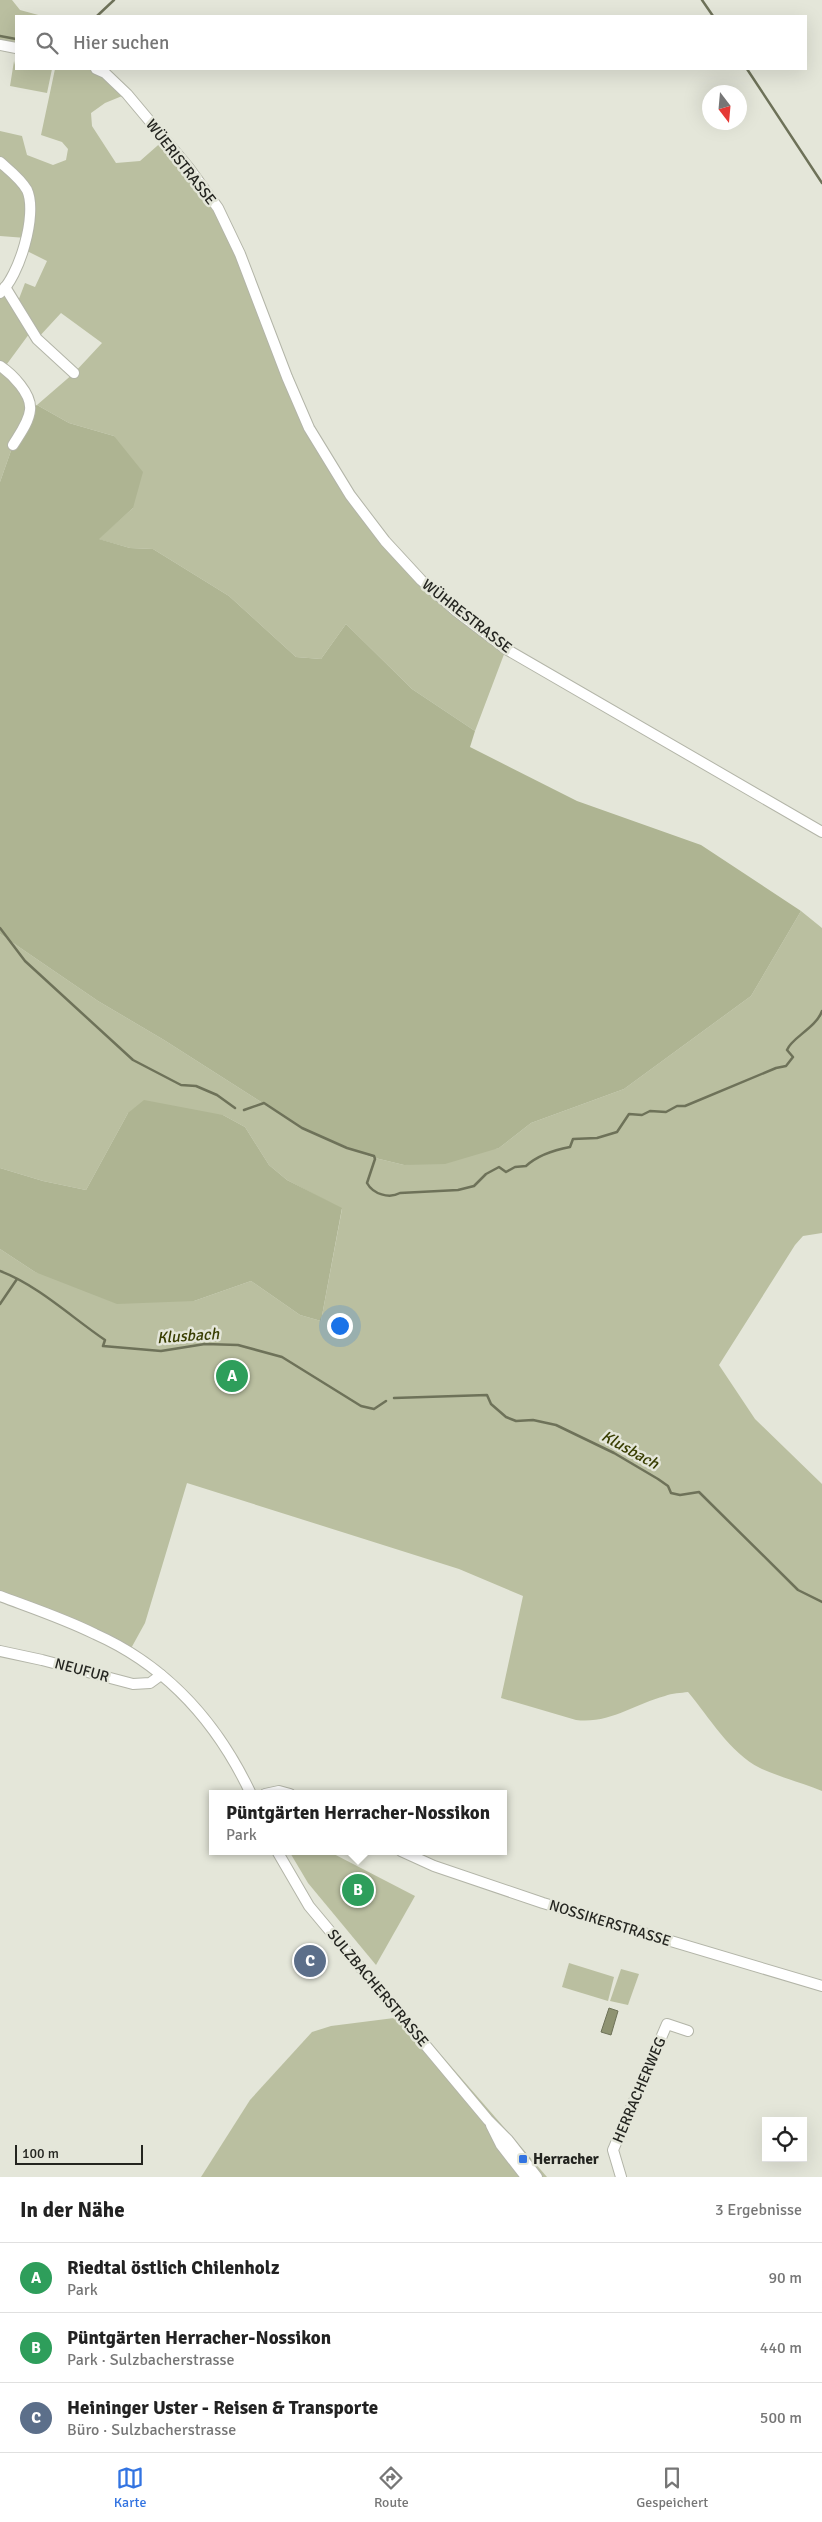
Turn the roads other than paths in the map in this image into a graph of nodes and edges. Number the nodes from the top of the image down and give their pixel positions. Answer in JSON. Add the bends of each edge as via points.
{"nodes":[{"id":1,"x":0,"y":45,"type":"edge"},
{"id":2,"x":15,"y":48,"type":"edge"},
{"id":3,"x":98,"y":70,"type":"edge"},
{"id":4,"x":0,"y":162,"type":"edge"},
{"id":5,"x":246,"y":270,"type":"joint"},
{"id":6,"x":3,"y":290,"type":"edge"},
{"id":7,"x":0,"y":366,"type":"edge"},
{"id":8,"x":74,"y":373,"type":"dead end"},
{"id":9,"x":13,"y":445,"type":"dead end"},
{"id":10,"x":822,"y":832,"type":"edge"},
{"id":11,"x":0,"y":1596,"type":"edge"},
{"id":12,"x":0,"y":1651,"type":"edge"},
{"id":13,"x":161,"y":1676,"type":"junction"},
{"id":14,"x":249,"y":1790,"type":"edge"},
{"id":15,"x":280,"y":1855,"type":"edge"},
{"id":16,"x":410,"y":1855,"type":"edge"},
{"id":17,"x":822,"y":1986,"type":"edge"},
{"id":18,"x":688,"y":2031,"type":"dead end"},
{"id":19,"x":488,"y":2120,"type":"junction"},
{"id":20,"x":526,"y":2177,"type":"edge"},
{"id":21,"x":537,"y":2177,"type":"edge"},
{"id":22,"x":621,"y":2177,"type":"edge"}],
"edges":[{"from":1,"to":2,"type":"street"},
{"from":3,"to":5,"type":"street","name":"WÜERISTRASSE","via":[[127,94],[189,168],[218,208]]},
{"from":4,"to":6,"type":"street","via":[[27,191],[31,214],[24,248]]},
{"from":5,"to":10,"type":"street","name":"WÜHRESTRASSE","via":[[309,428],[385,541],[421,580],[506,649]]},
{"from":6,"to":8,"type":"street","via":[[37,339]]},
{"from":7,"to":9,"type":"street","via":[[22,389],[31,408]]},
{"from":11,"to":13,"type":"street","via":[[96,1634],[129,1652]]},
{"from":12,"to":13,"type":"street","name":"NEUFUR","via":[[133,1684],[150,1684]]},
{"from":13,"to":14,"type":"street","via":[[210,1724]]},
{"from":15,"to":19,"type":"street","name":"SULZBACHERSTRASSE","via":[[309,1906]]},
{"from":16,"to":17,"type":"street","name":"NOSSIKERSTRASSE","via":[[543,1903]]},
{"from":18,"to":22,"type":"street","name":"HERRACHERWEG","via":[[667,2024],[613,2150]]},
{"from":19,"to":20,"type":"street","name":"SULZBACHERSTRASSE","via":[[498,2142]]},
{"from":19,"to":21,"type":"street","name":"SULZBACHERSTRASSE"}]}
